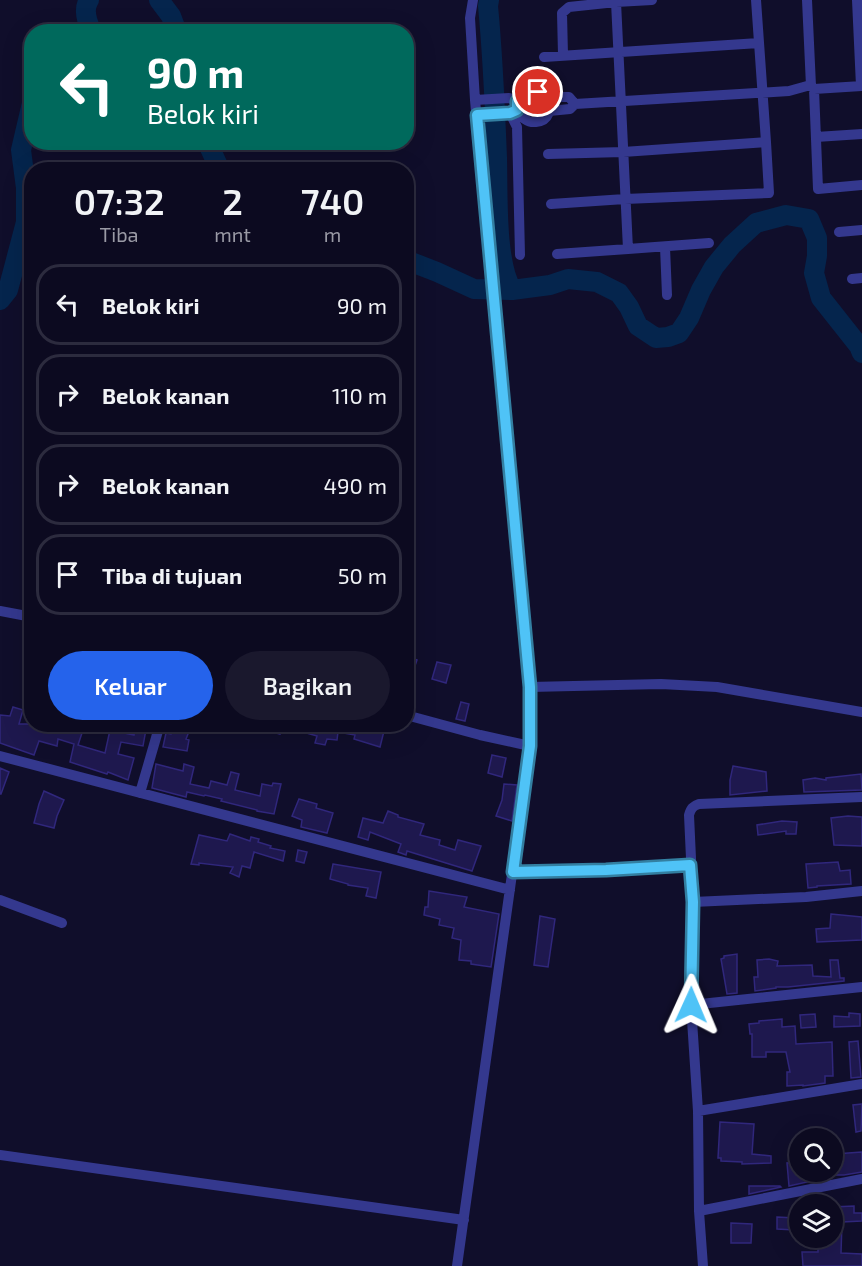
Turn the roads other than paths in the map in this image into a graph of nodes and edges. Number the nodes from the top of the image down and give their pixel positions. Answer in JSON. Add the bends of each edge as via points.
{"nodes":[{"id":1,"x":473,"y":0,"type":"edge"},
{"id":2,"x":652,"y":0,"type":"edge"},
{"id":3,"x":756,"y":0,"type":"edge"},
{"id":4,"x":807,"y":0,"type":"edge"},
{"id":5,"x":857,"y":0,"type":"edge"},
{"id":6,"x":616,"y":1,"type":"edge"},
{"id":7,"x":860,"y":39,"type":"edge"},
{"id":8,"x":759,"y":43,"type":"junction"},
{"id":9,"x":618,"y":51,"type":"junction"},
{"id":10,"x":563,"y":56,"type":"junction"},
{"id":11,"x":544,"y":57,"type":"dead end"},
{"id":12,"x":862,"y":86,"type":"edge"},
{"id":13,"x":813,"y":87,"type":"junction"},
{"id":14,"x":762,"y":93,"type":"junction"},
{"id":15,"x":546,"y":97,"type":"junction"},
{"id":16,"x":476,"y":100,"type":"junction"},
{"id":17,"x":620,"y":101,"type":"junction"},
{"id":18,"x":575,"y":104,"type":"junction"},
{"id":19,"x":515,"y":108,"type":"junction"},
{"id":20,"x":549,"y":111,"type":"junction"},
{"id":21,"x":477,"y":115,"type":"junction"},
{"id":22,"x":862,"y":134,"type":"edge"},
{"id":23,"x":816,"y":137,"type":"junction"},
{"id":24,"x":766,"y":142,"type":"junction"},
{"id":25,"x":623,"y":152,"type":"junction"},
{"id":26,"x":548,"y":154,"type":"dead end"},
{"id":27,"x":862,"y":186,"type":"edge"},
{"id":28,"x":626,"y":199,"type":"junction"},
{"id":29,"x":551,"y":204,"type":"dead end"},
{"id":30,"x":862,"y":230,"type":"edge"},
{"id":31,"x":839,"y":232,"type":"dead end"},
{"id":32,"x":709,"y":243,"type":"dead end"},
{"id":33,"x":665,"y":247,"type":"junction"},
{"id":34,"x":628,"y":249,"type":"junction"},
{"id":35,"x":558,"y":254,"type":"dead end"},
{"id":36,"x":520,"y":255,"type":"dead end"},
{"id":37,"x":667,"y":295,"type":"dead end"},
{"id":38,"x":0,"y":611,"type":"edge"},
{"id":39,"x":24,"y":616,"type":"edge"},
{"id":40,"x":530,"y":687,"type":"junction"},
{"id":41,"x":862,"y":712,"type":"edge"},
{"id":42,"x":414,"y":717,"type":"edge"},
{"id":43,"x":158,"y":732,"type":"edge"},
{"id":44,"x":530,"y":746,"type":"junction"},
{"id":45,"x":0,"y":756,"type":"edge"},
{"id":46,"x":140,"y":793,"type":"junction"},
{"id":47,"x":862,"y":797,"type":"edge"},
{"id":48,"x":690,"y":865,"type":"junction"},
{"id":49,"x":513,"y":872,"type":"junction"},
{"id":50,"x":510,"y":890,"type":"junction"},
{"id":51,"x":862,"y":891,"type":"edge"},
{"id":52,"x":0,"y":900,"type":"edge"},
{"id":53,"x":693,"y":902,"type":"junction"},
{"id":54,"x":62,"y":923,"type":"dead end"},
{"id":55,"x":862,"y":987,"type":"edge"},
{"id":56,"x":691,"y":1005,"type":"junction"},
{"id":57,"x":862,"y":1084,"type":"edge"},
{"id":58,"x":698,"y":1111,"type":"junction"},
{"id":59,"x":0,"y":1155,"type":"edge"},
{"id":60,"x":862,"y":1179,"type":"edge"},
{"id":61,"x":699,"y":1211,"type":"junction"},
{"id":62,"x":464,"y":1220,"type":"junction"},
{"id":63,"x":458,"y":1266,"type":"edge"},
{"id":64,"x":703,"y":1266,"type":"edge"}],
"edges":[{"from":1,"to":16,"type":"street","via":[[470,18]]},
{"from":2,"to":6,"type":"street"},
{"from":3,"to":8,"type":"street"},
{"from":4,"to":13,"type":"street"},
{"from":5,"to":7,"type":"street"},
{"from":6,"to":9,"type":"street"},
{"from":6,"to":10,"type":"street","via":[[569,7],[562,13]]},
{"from":7,"to":12,"type":"street"},
{"from":8,"to":9,"type":"street"},
{"from":8,"to":14,"type":"street"},
{"from":9,"to":10,"type":"street"},
{"from":9,"to":17,"type":"street"},
{"from":10,"to":11,"type":"street"},
{"from":12,"to":13,"type":"street"},
{"from":13,"to":14,"type":"street"},
{"from":13,"to":23,"type":"street"},
{"from":14,"to":17,"type":"street"},
{"from":14,"to":24,"type":"street"},
{"from":15,"to":18,"type":"street","via":[[569,97]]},
{"from":15,"to":19,"type":"street","via":[[538,92],[524,94]]},
{"from":15,"to":20,"type":"street"},
{"from":16,"to":19,"type":"street","via":[[509,98]]},
{"from":16,"to":21,"type":"street"},
{"from":17,"to":18,"type":"street"},
{"from":17,"to":25,"type":"street"},
{"from":18,"to":20,"type":"street","via":[[570,109]]},
{"from":19,"to":20,"type":"street","via":[[531,123],[544,120]]},
{"from":19,"to":21,"type":"street"},
{"from":19,"to":36,"type":"street"},
{"from":21,"to":40,"type":"street"},
{"from":22,"to":23,"type":"street"},
{"from":23,"to":27,"type":"street","via":[[818,189]]},
{"from":24,"to":25,"type":"street"},
{"from":24,"to":28,"type":"street","via":[[769,193]]},
{"from":25,"to":26,"type":"street"},
{"from":25,"to":28,"type":"street"},
{"from":28,"to":29,"type":"street"},
{"from":28,"to":34,"type":"street"},
{"from":30,"to":31,"type":"street"},
{"from":32,"to":33,"type":"street"},
{"from":33,"to":34,"type":"street"},
{"from":33,"to":37,"type":"street"},
{"from":34,"to":35,"type":"street"},
{"from":38,"to":39,"type":"street"},
{"from":40,"to":41,"type":"street","via":[[661,684],[717,687]]},
{"from":40,"to":44,"type":"street"},
{"from":42,"to":44,"type":"street"},
{"from":43,"to":46,"type":"street"},
{"from":44,"to":49,"type":"street"},
{"from":45,"to":46,"type":"street"},
{"from":46,"to":50,"type":"street"},
{"from":47,"to":48,"type":"street","via":[[693,806],[689,814]]},
{"from":48,"to":49,"type":"street"},
{"from":48,"to":53,"type":"street"},
{"from":49,"to":50,"type":"street"},
{"from":50,"to":62,"type":"street"},
{"from":51,"to":53,"type":"street"},
{"from":52,"to":54,"type":"street"},
{"from":53,"to":56,"type":"street"},
{"from":55,"to":56,"type":"street"},
{"from":56,"to":58,"type":"street"},
{"from":57,"to":58,"type":"street"},
{"from":58,"to":61,"type":"street"},
{"from":59,"to":62,"type":"street"},
{"from":60,"to":61,"type":"street"},
{"from":61,"to":64,"type":"street"},
{"from":62,"to":63,"type":"street"}]}
